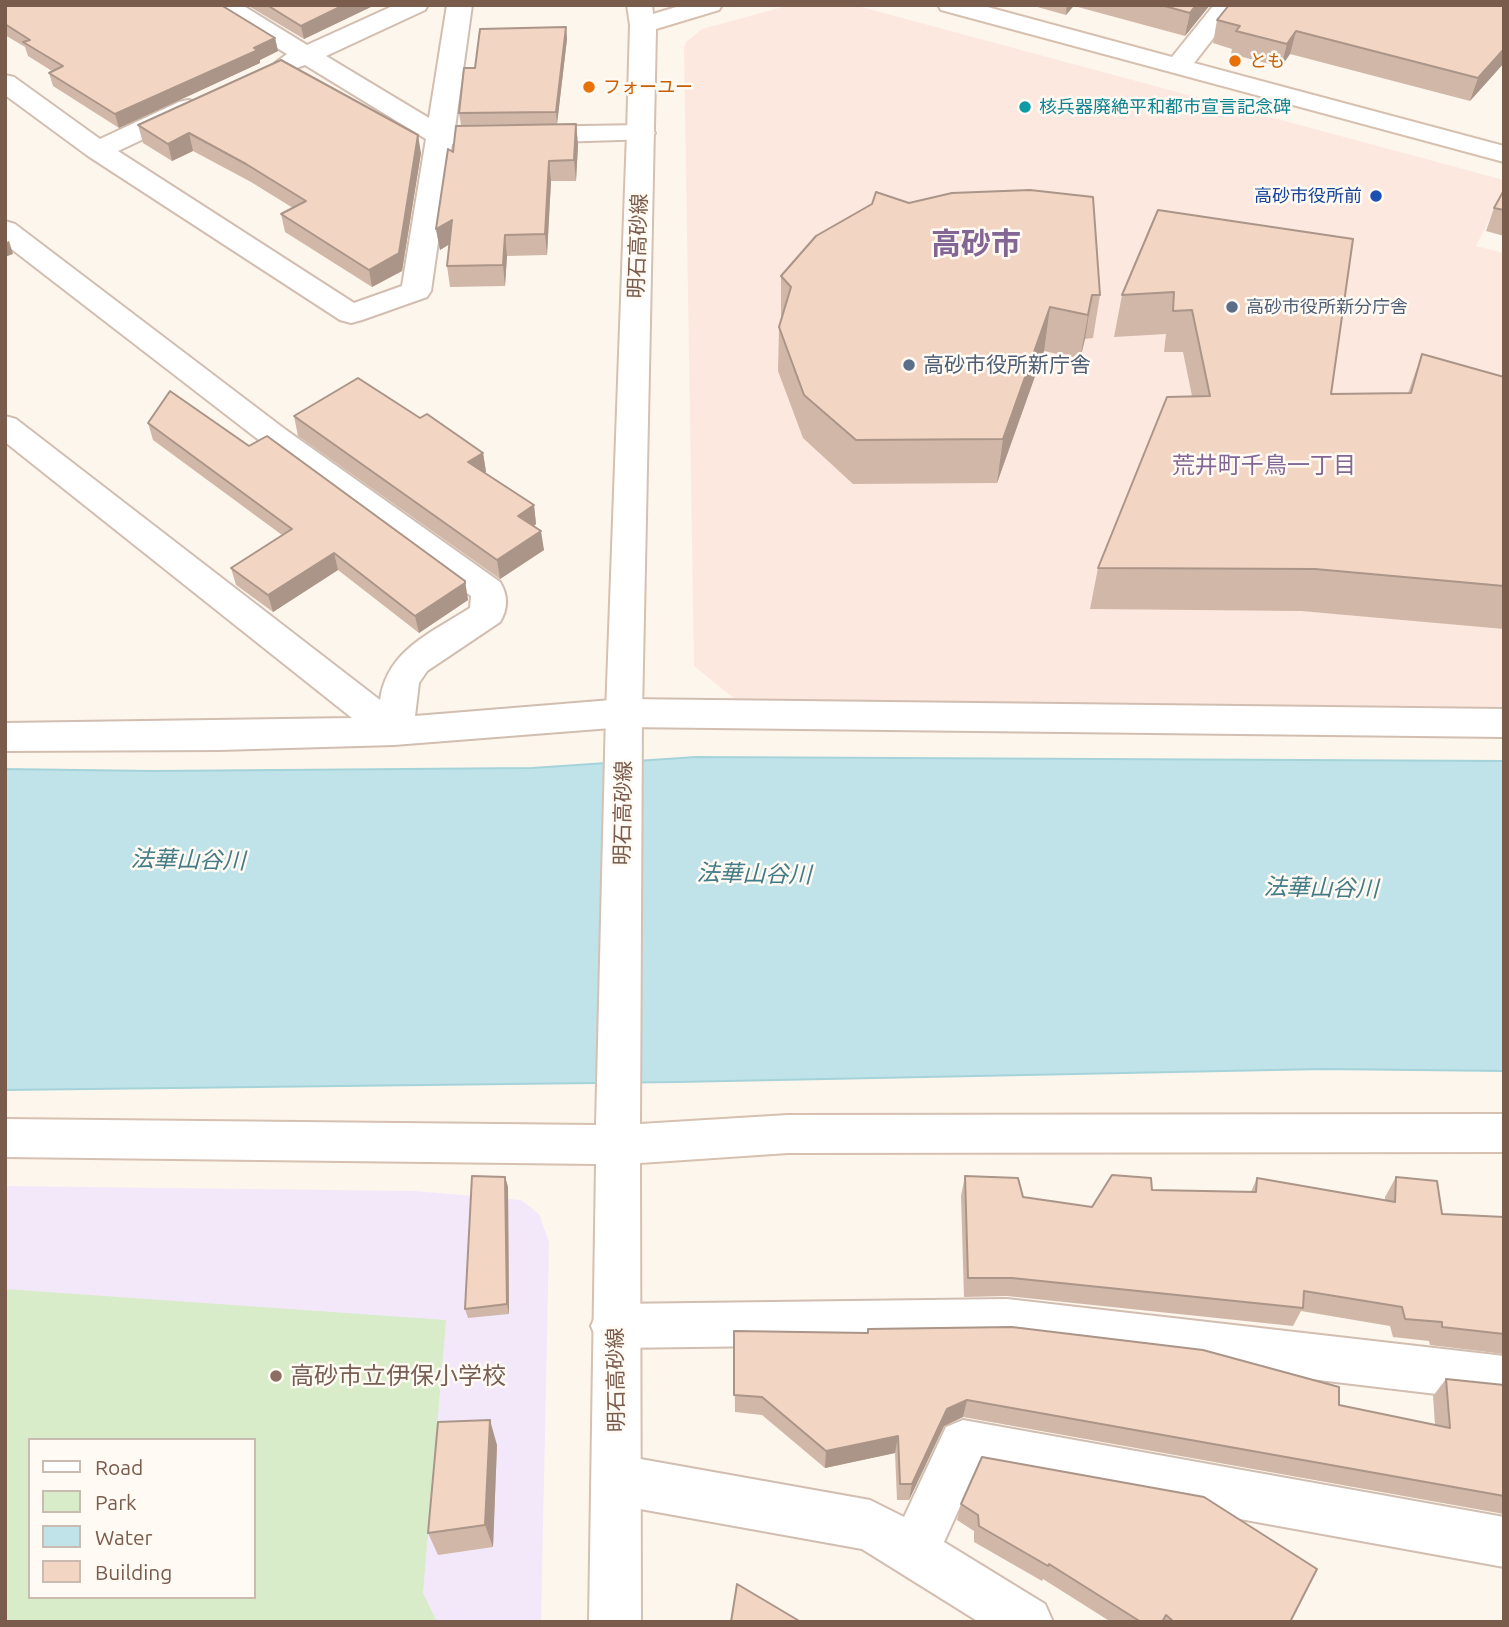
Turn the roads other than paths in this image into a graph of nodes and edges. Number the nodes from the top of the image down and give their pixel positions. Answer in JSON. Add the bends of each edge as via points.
{"nodes":[{"id":1,"x":224,"y":5,"type":"edge"},
{"id":2,"x":416,"y":5,"type":"edge"},
{"id":3,"x":460,"y":5,"type":"edge"},
{"id":4,"x":710,"y":5,"type":"edge"},
{"id":5,"x":950,"y":5,"type":"edge"},
{"id":6,"x":1227,"y":5,"type":"edge"},
{"id":7,"x":641,"y":15,"type":"edge"},
{"id":8,"x":307,"y":55,"type":"junction"},
{"id":9,"x":1178,"y":66,"type":"junction"},
{"id":10,"x":270,"y":71,"type":"edge"},
{"id":11,"x":5,"y":83,"type":"edge"},
{"id":12,"x":209,"y":99,"type":"edge"},
{"id":13,"x":641,"y":133,"type":"junction"},
{"id":14,"x":440,"y":136,"type":"junction"},
{"id":15,"x":98,"y":149,"type":"junction"},
{"id":16,"x":1504,"y":154,"type":"edge"},
{"id":17,"x":5,"y":230,"type":"edge"},
{"id":18,"x":5,"y":426,"type":"edge"},
{"id":19,"x":1504,"y":723,"type":"edge"},
{"id":20,"x":394,"y":730,"type":"junction"},
{"id":21,"x":624,"y":730,"type":"junction"},
{"id":22,"x":5,"y":737,"type":"edge"},
{"id":23,"x":1504,"y":1133,"type":"edge"},
{"id":24,"x":5,"y":1138,"type":"edge"},
{"id":25,"x":618,"y":1145,"type":"junction"},
{"id":26,"x":615,"y":1326,"type":"junction"},
{"id":27,"x":1504,"y":1379,"type":"edge"},
{"id":28,"x":618,"y":1480,"type":"junction"},
{"id":29,"x":1504,"y":1542,"type":"edge"},
{"id":30,"x":914,"y":1552,"type":"junction"},
{"id":31,"x":615,"y":1622,"type":"edge"},
{"id":32,"x":1027,"y":1622,"type":"edge"}],
"edges":[{"from":1,"to":8,"type":"street"},
{"from":2,"to":8,"type":"street"},
{"from":3,"to":14,"type":"street"},
{"from":4,"to":7,"type":"street"},
{"from":5,"to":9,"type":"street"},
{"from":6,"to":9,"type":"street"},
{"from":7,"to":13,"type":"street","name":"明石高砂線"},
{"from":8,"to":10,"type":"street"},
{"from":8,"to":14,"type":"street"},
{"from":9,"to":16,"type":"street"},
{"from":11,"to":15,"type":"street"},
{"from":12,"to":15,"type":"street"},
{"from":13,"to":14,"type":"street"},
{"from":13,"to":21,"type":"street","name":"明石高砂線"},
{"from":14,"to":15,"type":"street","via":[[416,291],[351,314]]},
{"from":17,"to":20,"type":"street","via":[[275,437],[488,591],[488,612],[414,662],[401,681]]},
{"from":18,"to":20,"type":"street"},
{"from":19,"to":21,"type":"street"},
{"from":20,"to":21,"type":"street"},
{"from":20,"to":22,"type":"street"},
{"from":21,"to":25,"type":"street","name":"明石高砂線"},
{"from":23,"to":25,"type":"street","via":[[788,1134]]},
{"from":24,"to":25,"type":"street"},
{"from":25,"to":26,"type":"street","name":"明石高砂線"},
{"from":26,"to":27,"type":"street","via":[[1007,1321]]},
{"from":26,"to":28,"type":"street","name":"明石高砂線"},
{"from":28,"to":30,"type":"street","via":[[870,1525]]},
{"from":28,"to":31,"type":"street","name":"明石高砂線"},
{"from":29,"to":30,"type":"street","via":[[963,1444]]},
{"from":30,"to":32,"type":"street"}]}
